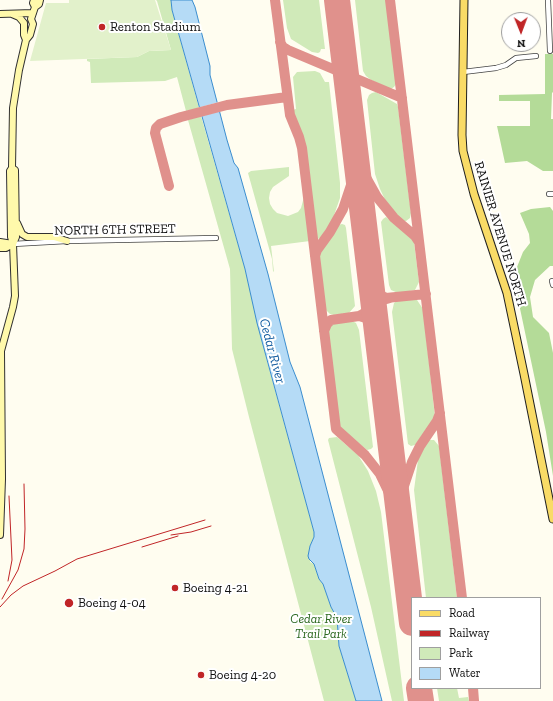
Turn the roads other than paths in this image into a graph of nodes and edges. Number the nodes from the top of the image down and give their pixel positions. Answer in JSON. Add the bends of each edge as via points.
{"nodes":[{"id":1,"x":34,"y":0,"type":"edge"},
{"id":2,"x":40,"y":0,"type":"edge"},
{"id":3,"x":464,"y":0,"type":"edge"},
{"id":4,"x":548,"y":0,"type":"edge"},
{"id":5,"x":33,"y":13,"type":"junction"},
{"id":6,"x":0,"y":14,"type":"edge"},
{"id":7,"x":12,"y":14,"type":"junction"},
{"id":8,"x":25,"y":38,"type":"junction"},
{"id":9,"x":550,"y":51,"type":"dead end"},
{"id":10,"x":536,"y":56,"type":"dead end"},
{"id":11,"x":463,"y":72,"type":"junction"},
{"id":12,"x":12,"y":168,"type":"junction"},
{"id":13,"x":15,"y":219,"type":"junction"},
{"id":14,"x":216,"y":238,"type":"dead end"},
{"id":15,"x":67,"y":241,"type":"junction"},
{"id":16,"x":0,"y":242,"type":"edge"},
{"id":17,"x":13,"y":244,"type":"junction"},
{"id":18,"x":0,"y":248,"type":"edge"},
{"id":19,"x":1,"y":470,"type":"edge"},
{"id":20,"x":553,"y":519,"type":"edge"},
{"id":21,"x":0,"y":535,"type":"edge"}],
"edges":[{"from":1,"to":5,"type":"main road"},
{"from":2,"to":5,"type":"main road"},
{"from":3,"to":11,"type":"main road","name":"RAINIER AVENUE NORTH"},
{"from":4,"to":9,"type":"street"},
{"from":5,"to":7,"type":"main road"},
{"from":5,"to":8,"type":"main road","via":[[27,23]]},
{"from":6,"to":7,"type":"main road"},
{"from":7,"to":8,"type":"main road","via":[[19,17],[24,24]]},
{"from":8,"to":12,"type":"main road","via":[[13,108]]},
{"from":10,"to":11,"type":"street","via":[[516,58],[496,68]]},
{"from":11,"to":20,"type":"main road","name":"RAINIER AVENUE NORTH","via":[[462,135],[465,160],[507,293]]},
{"from":12,"to":13,"type":"main road","via":[[15,170]]},
{"from":12,"to":17,"type":"main road","via":[[10,171]]},
{"from":13,"to":15,"type":"main road","via":[[25,236],[54,237]]},
{"from":13,"to":17,"type":"main road","via":[[16,237]]},
{"from":14,"to":15,"type":"street","name":"NORTH 6TH STREET"},
{"from":15,"to":17,"type":"street","name":"NORTH 6TH STREET"},
{"from":16,"to":17,"type":"main road","name":"NORTH 6TH STREET"},
{"from":17,"to":18,"type":"main road","name":"NORTH 6TH STREET"},
{"from":17,"to":19,"type":"main road","via":[[15,296],[1,351]]},
{"from":19,"to":21,"type":"main road"}]}
